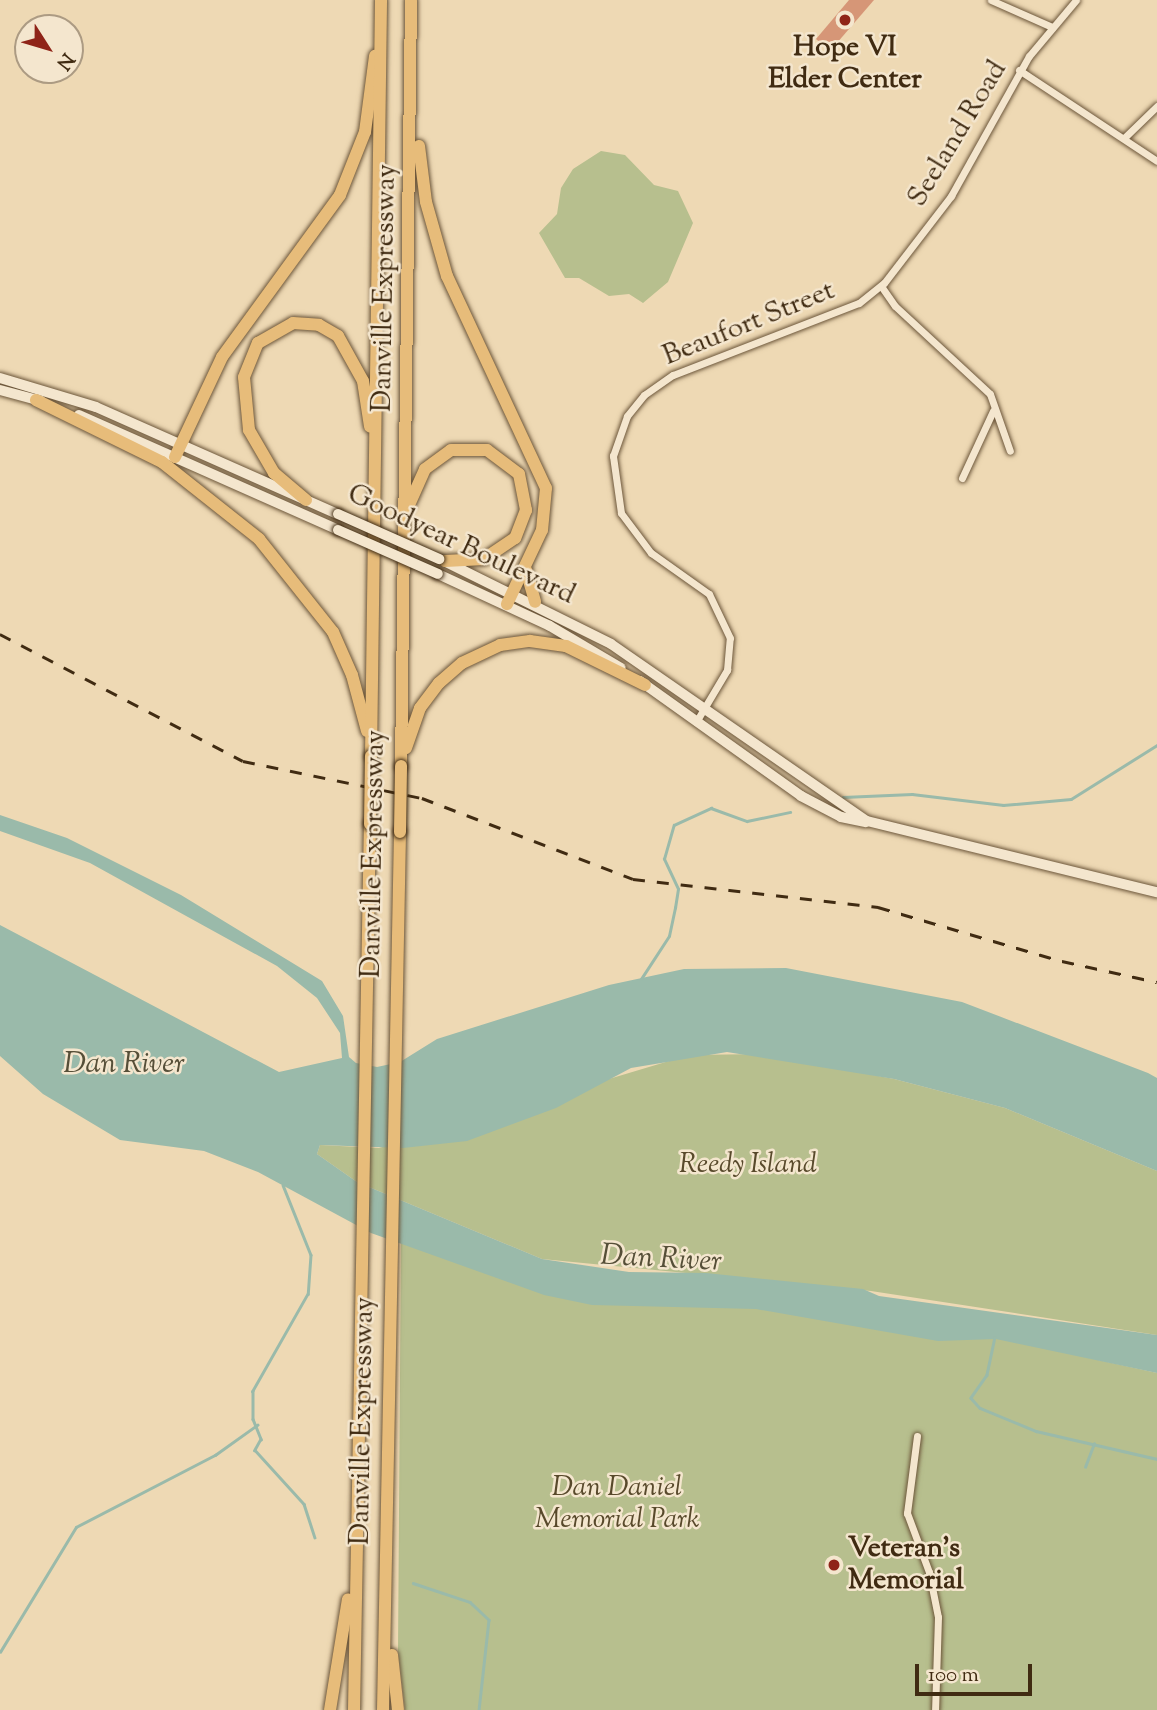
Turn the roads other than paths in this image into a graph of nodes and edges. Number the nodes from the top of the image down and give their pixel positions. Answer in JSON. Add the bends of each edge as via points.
{"nodes":[{"id":1,"x":380,"y":0,"type":"edge"},
{"id":2,"x":411,"y":0,"type":"edge"},
{"id":3,"x":991,"y":0,"type":"edge"},
{"id":4,"x":1076,"y":0,"type":"edge"},
{"id":5,"x":412,"y":20,"type":"junction"},
{"id":6,"x":1052,"y":27,"type":"junction"},
{"id":7,"x":1019,"y":71,"type":"junction"},
{"id":8,"x":1157,"y":106,"type":"edge"},
{"id":9,"x":1124,"y":138,"type":"junction"},
{"id":10,"x":1157,"y":161,"type":"edge"},
{"id":11,"x":881,"y":286,"type":"junction"},
{"id":12,"x":0,"y":378,"type":"edge"},
{"id":13,"x":0,"y":390,"type":"edge"},
{"id":14,"x":36,"y":400,"type":"junction"},
{"id":15,"x":993,"y":411,"type":"junction"},
{"id":16,"x":181,"y":444,"type":"junction"},
{"id":17,"x":1010,"y":451,"type":"dead end"},
{"id":18,"x":175,"y":457,"type":"junction"},
{"id":19,"x":376,"y":468,"type":"junction"},
{"id":20,"x":962,"y":478,"type":"dead end"},
{"id":21,"x":306,"y":500,"type":"junction"},
{"id":22,"x":403,"y":522,"type":"junction"},
{"id":23,"x":442,"y":560,"type":"junction"},
{"id":24,"x":526,"y":568,"type":"junction"},
{"id":25,"x":513,"y":592,"type":"junction"},
{"id":26,"x":535,"y":602,"type":"junction"},
{"id":27,"x":507,"y":604,"type":"junction"},
{"id":28,"x":645,"y":685,"type":"junction"},
{"id":29,"x":705,"y":710,"type":"junction"},
{"id":30,"x":696,"y":722,"type":"junction"},
{"id":31,"x":371,"y":751,"type":"junction"},
{"id":32,"x":401,"y":764,"type":"junction"},
{"id":33,"x":867,"y":821,"type":"junction"},
{"id":34,"x":1157,"y":892,"type":"edge"},
{"id":35,"x":917,"y":1436,"type":"dead end"},
{"id":36,"x":358,"y":1467,"type":"junction"},
{"id":37,"x":387,"y":1523,"type":"junction"},
{"id":38,"x":330,"y":1710,"type":"edge"},
{"id":39,"x":354,"y":1710,"type":"edge"},
{"id":40,"x":383,"y":1710,"type":"edge"},
{"id":41,"x":398,"y":1710,"type":"edge"},
{"id":42,"x":935,"y":1710,"type":"edge"}],
"edges":[{"from":1,"to":16,"type":"highway","via":[[371,106],[350,175],[328,215],[222,357]]},
{"from":1,"to":19,"type":"highway","name":"Danville Expressway"},
{"from":2,"to":5,"type":"highway","name":"Danville Expressway"},
{"from":3,"to":6,"type":"street"},
{"from":4,"to":6,"type":"street","name":"Seeland Road"},
{"from":5,"to":22,"type":"highway","name":"Danville Expressway"},
{"from":5,"to":24,"type":"highway","via":[[422,175],[438,250],[546,488],[547,514]]},
{"from":6,"to":7,"type":"street","name":"Seeland Road"},
{"from":7,"to":9,"type":"street"},
{"from":7,"to":11,"type":"street","name":"Seeland Road","via":[[951,196]]},
{"from":8,"to":9,"type":"street"},
{"from":9,"to":10,"type":"street"},
{"from":11,"to":15,"type":"street","via":[[895,306],[990,394]]},
{"from":11,"to":29,"type":"street","name":"Beaufort Street","via":[[859,303],[664,380],[635,405],[621,428],[612,468],[627,525],[651,553],[709,594],[727,627],[727,670]]},
{"from":12,"to":16,"type":"main road","name":"Goodyear Boulevard","via":[[54,391]]},
{"from":13,"to":14,"type":"main road","name":"Goodyear Boulevard"},
{"from":14,"to":18,"type":"main road","name":"Goodyear Boulevard"},
{"from":14,"to":31,"type":"highway","via":[[162,462],[259,539],[332,632],[352,675]]},
{"from":15,"to":17,"type":"street"},
{"from":15,"to":20,"type":"street"},
{"from":16,"to":18,"type":"highway"},
{"from":16,"to":21,"type":"main road","name":"Goodyear Boulevard"},
{"from":18,"to":27,"type":"main road","name":"Goodyear Boulevard","bridge":true},
{"from":19,"to":21,"type":"highway","via":[[367,398],[350,350],[319,325],[293,323],[275,329],[258,343],[246,365],[246,419],[262,457]]},
{"from":19,"to":31,"type":"highway","name":"Danville Expressway"},
{"from":21,"to":23,"type":"main road","name":"Goodyear Boulevard","bridge":true},
{"from":22,"to":23,"type":"highway","via":[[419,479],[443,454],[469,447],[505,459],[526,493],[520,529],[507,546],[484,559]]},
{"from":22,"to":32,"type":"highway","name":"Danville Expressway"},
{"from":23,"to":25,"type":"main road","name":"Goodyear Boulevard"},
{"from":24,"to":25,"type":"highway"},
{"from":24,"to":26,"type":"highway"},
{"from":25,"to":26,"type":"main road","name":"Goodyear Boulevard"},
{"from":25,"to":27,"type":"highway"},
{"from":26,"to":29,"type":"main road","name":"Goodyear Boulevard","via":[[611,644]]},
{"from":27,"to":28,"type":"main road","name":"Goodyear Boulevard"},
{"from":28,"to":30,"type":"main road","name":"Goodyear Boulevard"},
{"from":28,"to":32,"type":"highway","via":[[566,646],[530,641],[500,645],[462,663],[439,682],[420,708]]},
{"from":29,"to":30,"type":"street","name":"Beaufort Street"},
{"from":29,"to":33,"type":"main road","name":"Goodyear Boulevard"},
{"from":30,"to":33,"type":"main road","name":"Goodyear Boulevard","via":[[802,796],[841,817]]},
{"from":31,"to":36,"type":"highway","name":"Danville Expressway","bridge":true},
{"from":32,"to":37,"type":"highway","name":"Danville Expressway","bridge":true},
{"from":33,"to":34,"type":"main road","name":"Goodyear Boulevard"},
{"from":35,"to":42,"type":"street","via":[[907,1513],[936,1601]]},
{"from":36,"to":38,"type":"highway","via":[[351,1489],[348,1611]]},
{"from":36,"to":39,"type":"highway","name":"Danville Expressway"},
{"from":37,"to":40,"type":"highway","name":"Danville Expressway"},
{"from":37,"to":41,"type":"highway"}]}
